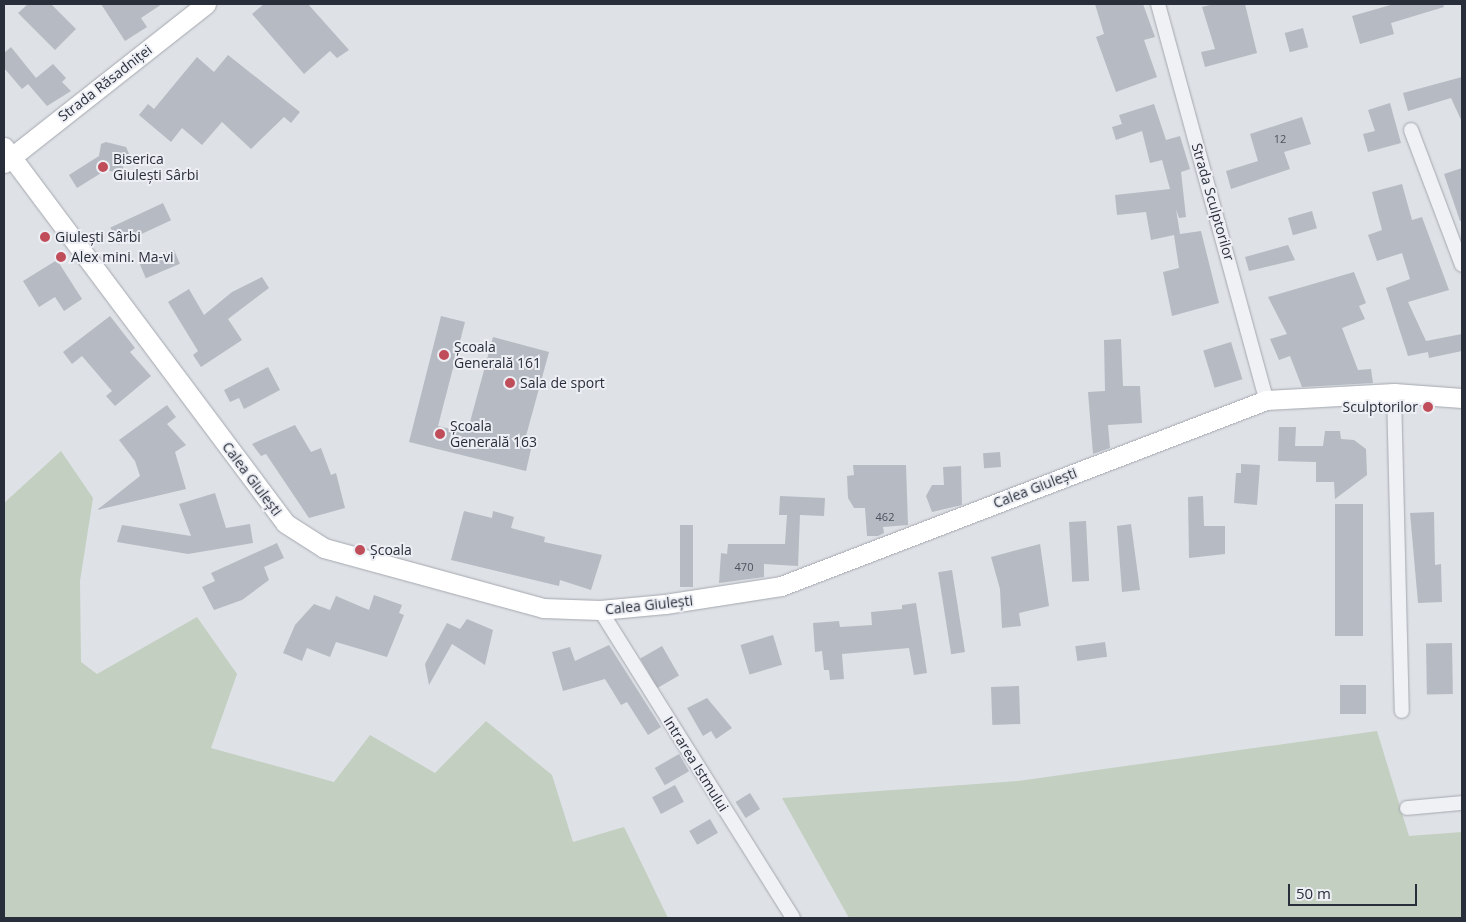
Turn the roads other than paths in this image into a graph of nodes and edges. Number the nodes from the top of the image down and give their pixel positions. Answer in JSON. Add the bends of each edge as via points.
{"nodes":[{"id":1,"x":206,"y":4,"type":"edge"},
{"id":2,"x":1158,"y":4,"type":"edge"},
{"id":3,"x":1411,"y":130,"type":"dead end"},
{"id":4,"x":6,"y":156,"type":"edge"},
{"id":5,"x":1462,"y":265,"type":"edge"},
{"id":6,"x":1394,"y":393,"type":"junction"},
{"id":7,"x":1462,"y":398,"type":"edge"},
{"id":8,"x":1266,"y":400,"type":"junction"},
{"id":9,"x":600,"y":610,"type":"junction"},
{"id":10,"x":1402,"y":711,"type":"dead end"},
{"id":11,"x":1462,"y":803,"type":"edge"},
{"id":12,"x":1407,"y":808,"type":"dead end"},
{"id":13,"x":793,"y":918,"type":"edge"}],
"edges":[{"from":1,"to":4,"type":"main road","name":"Strada Răsadniței"},
{"from":2,"to":8,"type":"street","name":"Strada Sculptorilor"},
{"from":3,"to":5,"type":"street"},
{"from":4,"to":9,"type":"main road","name":"Calea Giulești","via":[[285,523],[324,548],[492,596],[543,608]]},
{"from":6,"to":7,"type":"main road","name":"Calea Giulești"},
{"from":6,"to":8,"type":"main road","name":"Calea Giulești"},
{"from":6,"to":10,"type":"street"},
{"from":8,"to":9,"type":"main road","name":"Calea Giulești","via":[[782,586],[665,604]]},
{"from":9,"to":13,"type":"street","name":"Intrarea Istmului"},
{"from":11,"to":12,"type":"street"}]}
